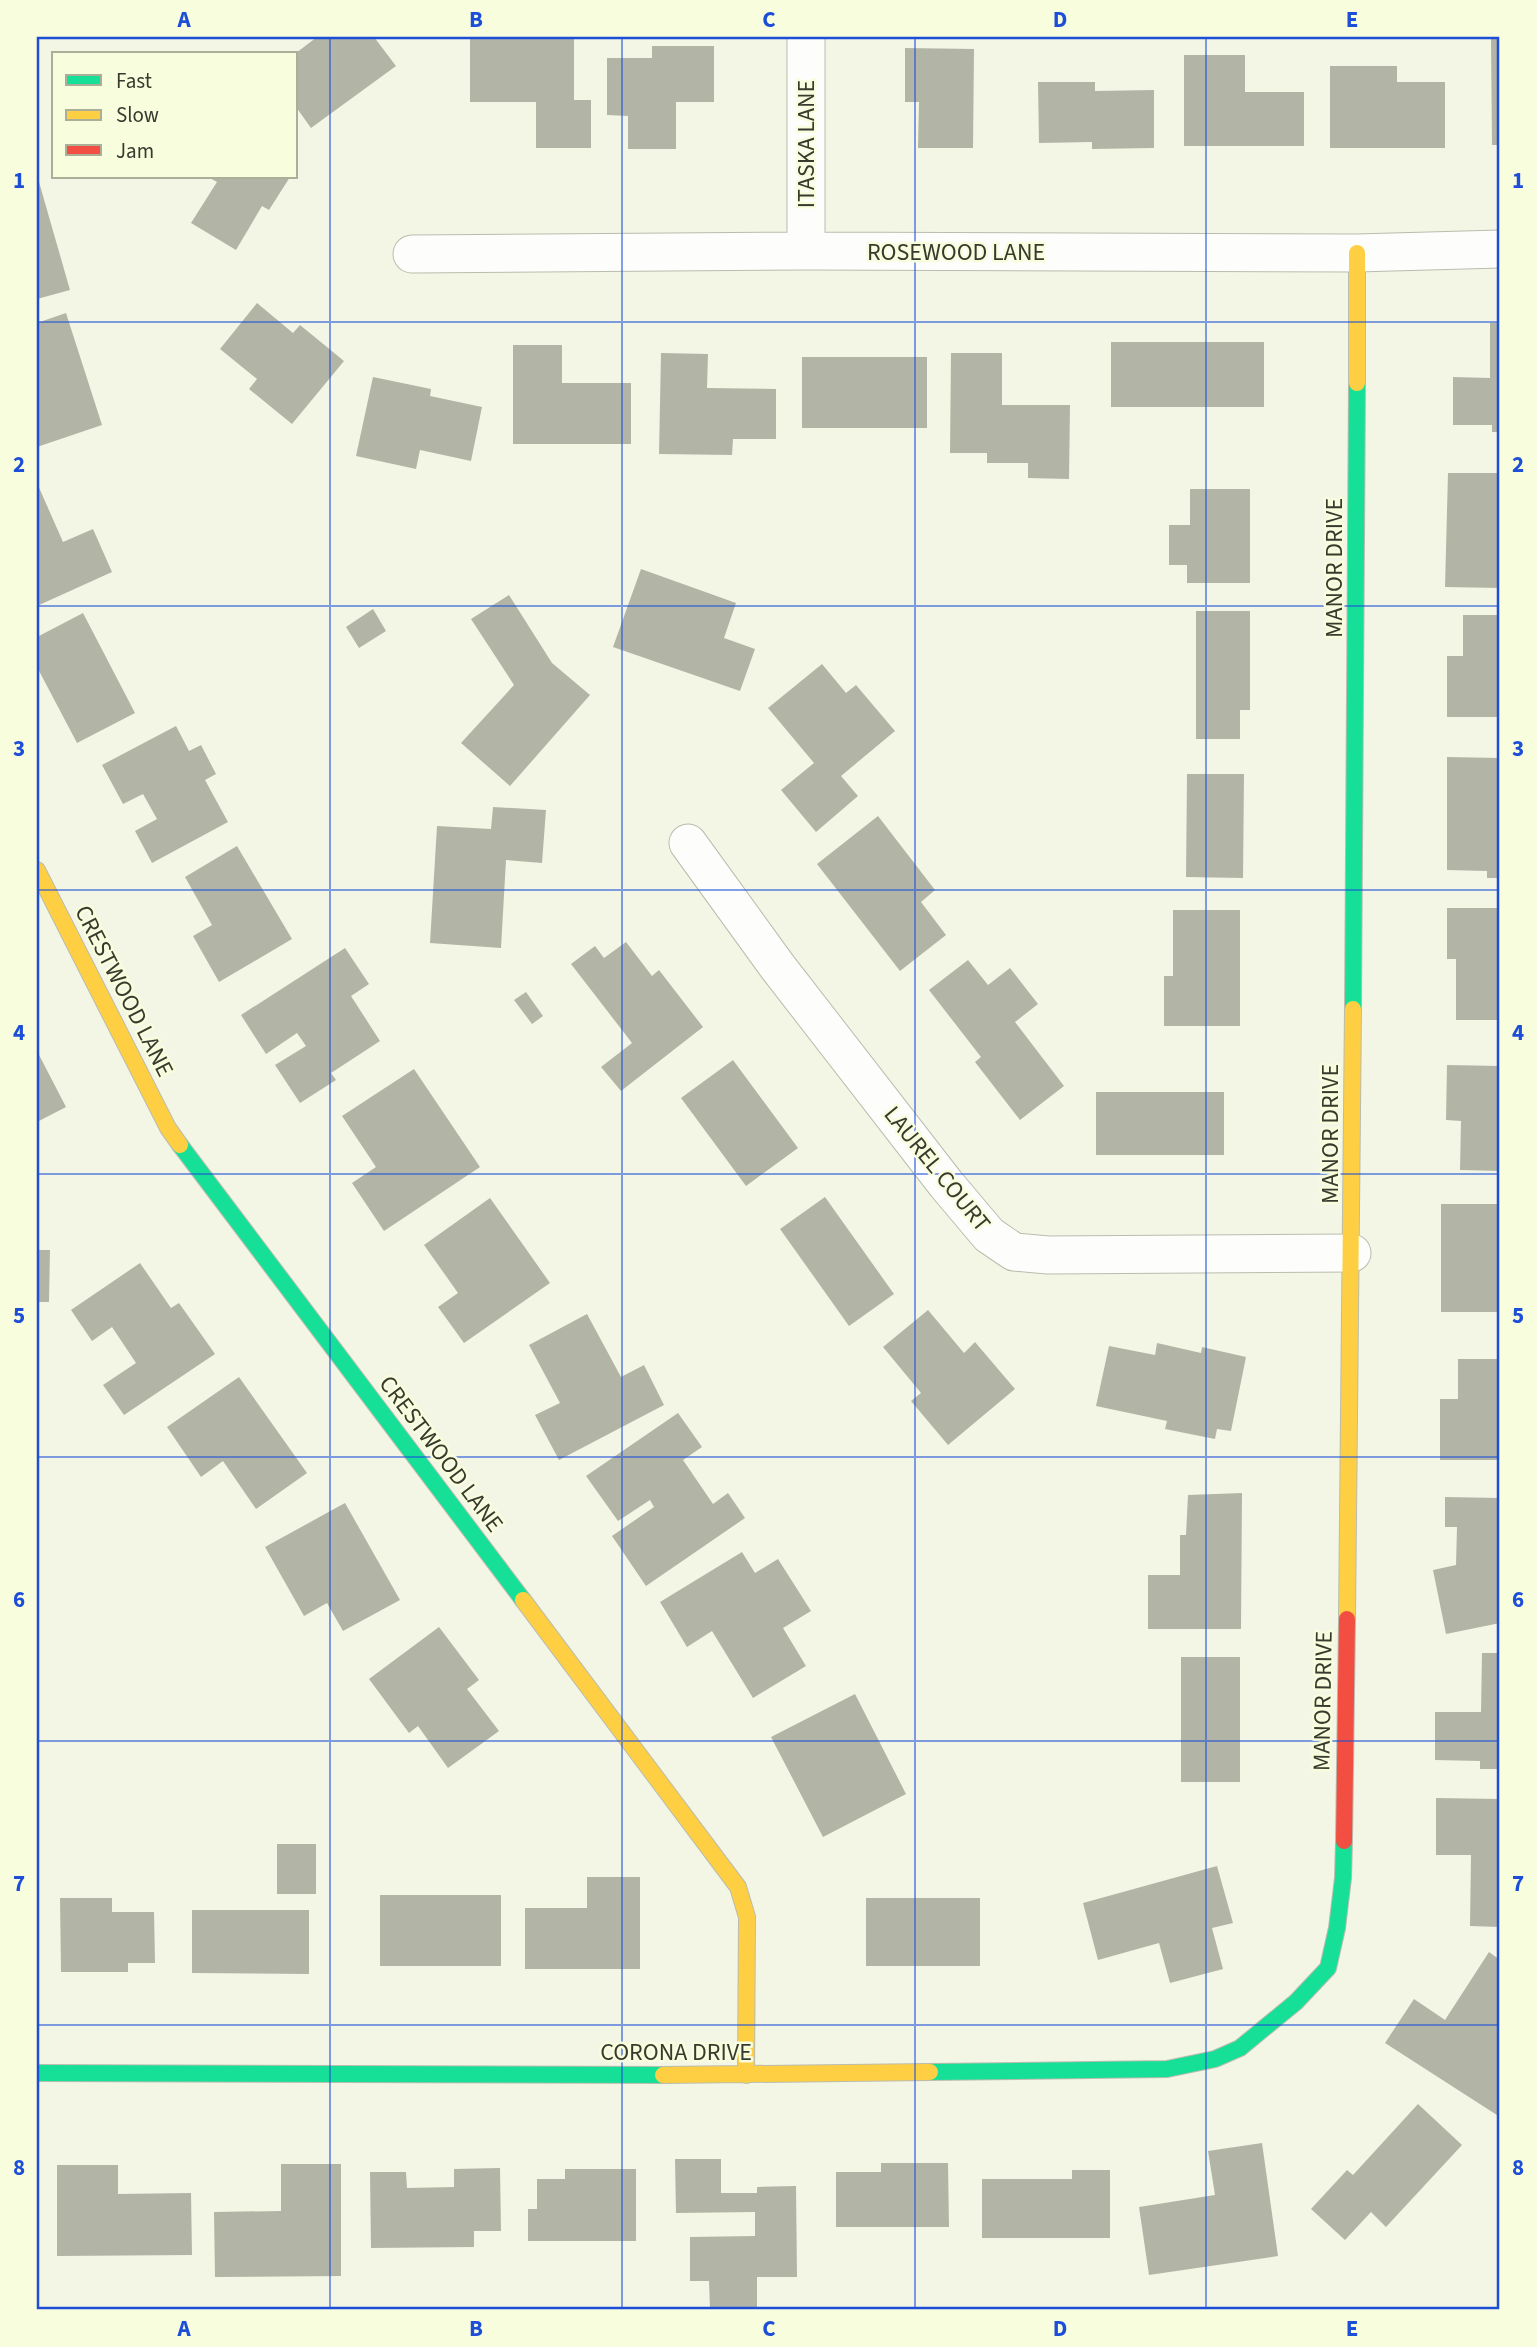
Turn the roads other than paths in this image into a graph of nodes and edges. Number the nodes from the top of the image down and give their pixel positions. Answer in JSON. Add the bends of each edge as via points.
{"nodes":[{"id":1,"x":806,"y":37,"type":"edge"},
{"id":2,"x":1500,"y":249,"type":"edge"},
{"id":3,"x":806,"y":251,"type":"junction"},
{"id":4,"x":1357,"y":253,"type":"junction"},
{"id":5,"x":412,"y":254,"type":"dead end"},
{"id":6,"x":688,"y":843,"type":"dead end"},
{"id":7,"x":37,"y":870,"type":"edge"},
{"id":8,"x":1352,"y":1253,"type":"junction"},
{"id":9,"x":1296,"y":2002,"type":"joint"},
{"id":10,"x":37,"y":2073,"type":"edge"},
{"id":11,"x":746,"y":2075,"type":"junction"}],
"edges":[{"from":1,"to":3,"type":"street","name":"ITASKA LANE"},
{"from":2,"to":4,"type":"street","name":"ROSEWOOD LANE"},
{"from":3,"to":4,"type":"street","name":"ROSEWOOD LANE"},
{"from":3,"to":5,"type":"street","name":"ROSEWOOD LANE"},
{"from":4,"to":8,"type":"street","name":"MANOR DRIVE"},
{"from":6,"to":8,"type":"street","name":"LAUREL COURT","via":[[946,1184],[989,1234],[1014,1252]]},
{"from":7,"to":11,"type":"street","name":"CRESTWOOD LANE","via":[[168,1128],[738,1887],[747,1917]]},
{"from":8,"to":9,"type":"street","name":"MANOR DRIVE","via":[[1343,1878],[1328,1968]]},
{"from":9,"to":11,"type":"street","name":"CORONA DRIVE","via":[[1240,2048],[1215,2059],[1167,2069]]},
{"from":10,"to":11,"type":"street","name":"CORONA DRIVE"}]}
